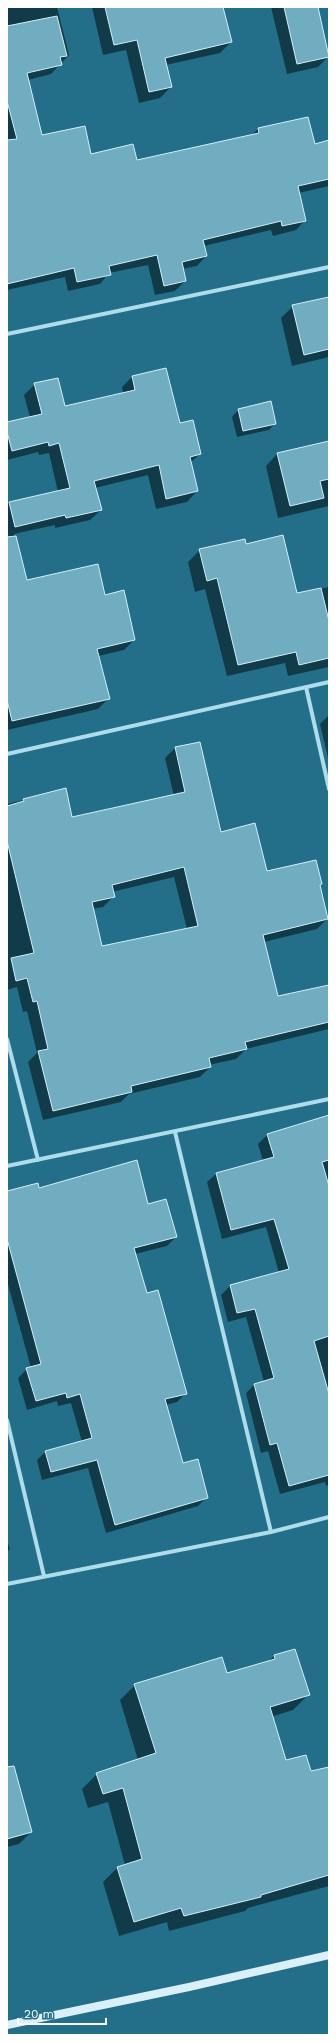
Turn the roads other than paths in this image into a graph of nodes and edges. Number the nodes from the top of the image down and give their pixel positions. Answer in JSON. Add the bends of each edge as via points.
{"nodes":[{"id":1,"x":329,"y":267,"type":"edge"},
{"id":2,"x":7,"y":334,"type":"edge"},
{"id":3,"x":329,"y":682,"type":"edge"},
{"id":4,"x":306,"y":687,"type":"junction"},
{"id":5,"x":7,"y":754,"type":"edge"},
{"id":6,"x":329,"y":789,"type":"edge"},
{"id":7,"x":7,"y":1039,"type":"edge"},
{"id":8,"x":329,"y":1099,"type":"edge"},
{"id":9,"x":175,"y":1132,"type":"junction"},
{"id":10,"x":38,"y":1160,"type":"junction"},
{"id":11,"x":7,"y":1166,"type":"edge"},
{"id":12,"x":7,"y":1420,"type":"edge"},
{"id":13,"x":329,"y":1517,"type":"edge"},
{"id":14,"x":271,"y":1532,"type":"junction"},
{"id":15,"x":44,"y":1576,"type":"junction"},
{"id":16,"x":7,"y":1584,"type":"edge"},
{"id":17,"x":329,"y":1955,"type":"edge"},
{"id":18,"x":7,"y":2025,"type":"edge"}],
"edges":[{"from":1,"to":2,"type":"street"},
{"from":3,"to":4,"type":"street"},
{"from":4,"to":5,"type":"street"},
{"from":4,"to":6,"type":"street"},
{"from":7,"to":10,"type":"street"},
{"from":8,"to":9,"type":"street"},
{"from":9,"to":10,"type":"street"},
{"from":9,"to":14,"type":"street"},
{"from":10,"to":11,"type":"street"},
{"from":12,"to":15,"type":"street"},
{"from":13,"to":14,"type":"street"},
{"from":14,"to":15,"type":"street"},
{"from":15,"to":16,"type":"street"},
{"from":17,"to":18,"type":"main road"}]}
